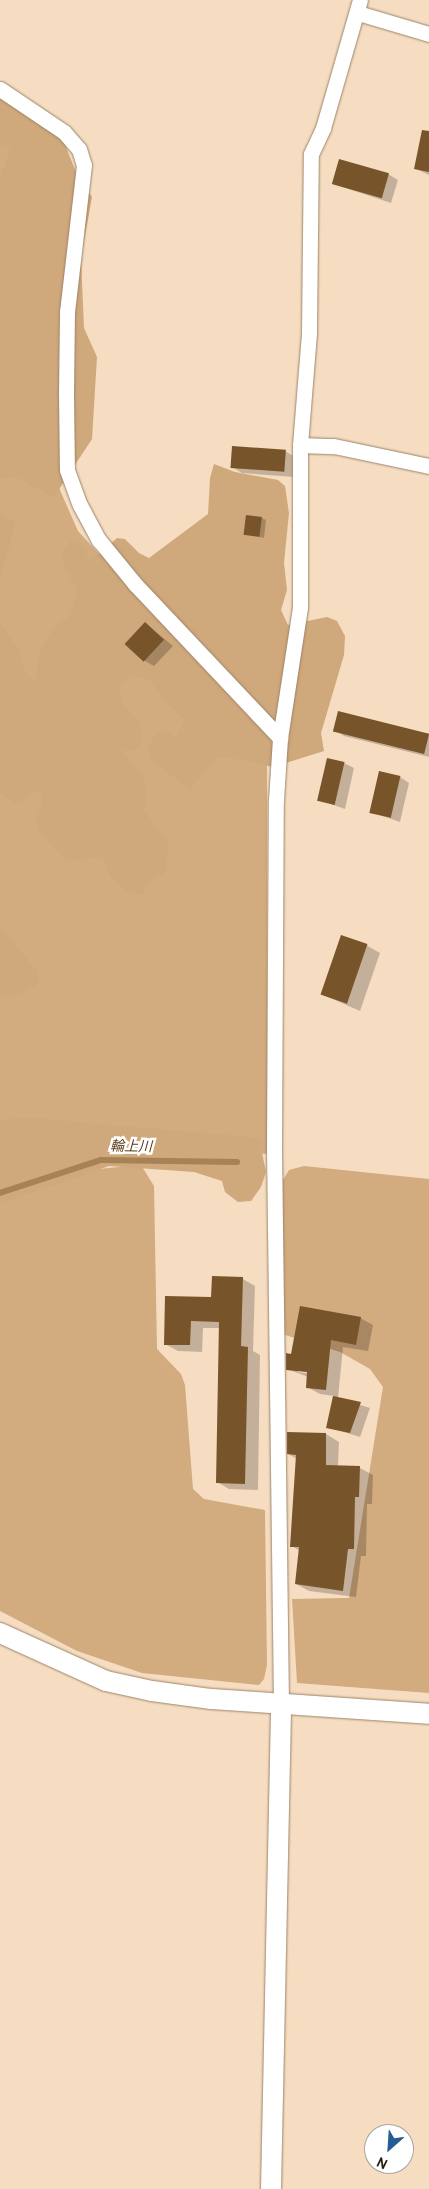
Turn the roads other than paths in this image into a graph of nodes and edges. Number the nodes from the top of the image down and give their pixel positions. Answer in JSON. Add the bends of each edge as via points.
{"nodes":[{"id":1,"x":359,"y":7,"type":"edge"},
{"id":2,"x":429,"y":34,"type":"edge"},
{"id":3,"x":0,"y":89,"type":"edge"},
{"id":4,"x":300,"y":445,"type":"junction"},
{"id":5,"x":429,"y":466,"type":"edge"},
{"id":6,"x":280,"y":738,"type":"junction"},
{"id":7,"x":0,"y":1633,"type":"edge"},
{"id":8,"x":281,"y":1705,"type":"junction"},
{"id":9,"x":429,"y":1714,"type":"edge"},
{"id":10,"x":271,"y":2189,"type":"edge"}],
"edges":[{"from":1,"to":2,"type":"street"},
{"from":1,"to":4,"type":"street","via":[[312,154],[309,332]]},
{"from":3,"to":6,"type":"street","via":[[64,132],[79,148],[84,165],[67,312],[66,393],[67,470],[80,505],[99,540],[135,584]]},
{"from":4,"to":5,"type":"street","via":[[334,446]]},
{"from":4,"to":6,"type":"street","via":[[300,607]]},
{"from":6,"to":8,"type":"street","via":[[276,800],[274,1149]]},
{"from":7,"to":8,"type":"street","via":[[106,1680],[211,1700]]},
{"from":8,"to":9,"type":"street"},
{"from":8,"to":10,"type":"street"}]}
